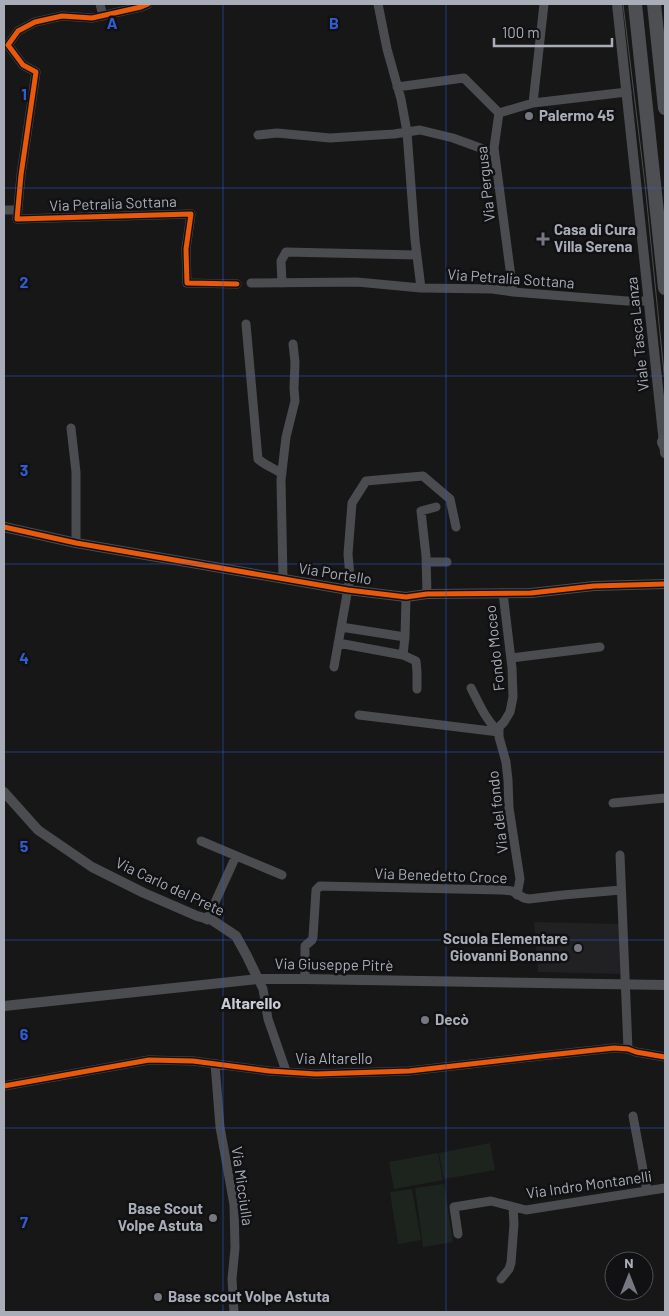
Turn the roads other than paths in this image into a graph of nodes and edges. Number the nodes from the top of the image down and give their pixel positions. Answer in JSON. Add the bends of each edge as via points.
{"nodes":[{"id":1,"x":100,"y":4,"type":"edge"},
{"id":2,"x":148,"y":4,"type":"edge"},
{"id":3,"x":378,"y":4,"type":"edge"},
{"id":4,"x":544,"y":4,"type":"edge"},
{"id":5,"x":617,"y":4,"type":"edge"},
{"id":6,"x":635,"y":4,"type":"edge"},
{"id":7,"x":654,"y":4,"type":"edge"},
{"id":8,"x":103,"y":16,"type":"junction"},
{"id":9,"x":398,"y":87,"type":"junction"},
{"id":10,"x":627,"y":92,"type":"junction"},
{"id":11,"x":533,"y":103,"type":"junction"},
{"id":12,"x":665,"y":108,"type":"edge"},
{"id":13,"x":499,"y":113,"type":"junction"},
{"id":14,"x":407,"y":132,"type":"junction"},
{"id":15,"x":258,"y":136,"type":"dead end"},
{"id":16,"x":494,"y":153,"type":"junction"},
{"id":17,"x":4,"y":210,"type":"edge"},
{"id":18,"x":18,"y":210,"type":"junction"},
{"id":19,"x":416,"y":255,"type":"junction"},
{"id":20,"x":251,"y":283,"type":"dead end"},
{"id":21,"x":282,"y":283,"type":"junction"},
{"id":22,"x":237,"y":284,"type":"dead end"},
{"id":23,"x":421,"y":288,"type":"junction"},
{"id":24,"x":665,"y":288,"type":"edge"},
{"id":25,"x":513,"y":292,"type":"junction"},
{"id":26,"x":650,"y":301,"type":"junction"},
{"id":27,"x":246,"y":324,"type":"dead end"},
{"id":28,"x":292,"y":344,"type":"dead end"},
{"id":29,"x":71,"y":428,"type":"dead end"},
{"id":30,"x":665,"y":446,"type":"edge"},
{"id":31,"x":282,"y":474,"type":"junction"},
{"id":32,"x":436,"y":507,"type":"dead end"},
{"id":33,"x":4,"y":527,"type":"edge"},
{"id":34,"x":456,"y":527,"type":"dead end"},
{"id":35,"x":76,"y":543,"type":"junction"},
{"id":36,"x":426,"y":562,"type":"junction"},
{"id":37,"x":446,"y":562,"type":"dead end"},
{"id":38,"x":283,"y":578,"type":"junction"},
{"id":39,"x":665,"y":584,"type":"edge"},
{"id":40,"x":348,"y":590,"type":"junction"},
{"id":41,"x":427,"y":591,"type":"junction"},
{"id":42,"x":503,"y":593,"type":"junction"},
{"id":43,"x":406,"y":597,"type":"junction"},
{"id":44,"x":341,"y":627,"type":"junction"},
{"id":45,"x":405,"y":637,"type":"junction"},
{"id":46,"x":338,"y":643,"type":"junction"},
{"id":47,"x":600,"y":647,"type":"dead end"},
{"id":48,"x":403,"y":656,"type":"junction"},
{"id":49,"x":511,"y":658,"type":"junction"},
{"id":50,"x":334,"y":667,"type":"dead end"},
{"id":51,"x":471,"y":688,"type":"dead end"},
{"id":52,"x":417,"y":689,"type":"dead end"},
{"id":53,"x":359,"y":715,"type":"dead end"},
{"id":54,"x":499,"y":730,"type":"junction"},
{"id":55,"x":4,"y":792,"type":"edge"},
{"id":56,"x":665,"y":798,"type":"edge"},
{"id":57,"x":614,"y":803,"type":"dead end"},
{"id":58,"x":201,"y":841,"type":"dead end"},
{"id":59,"x":620,"y":854,"type":"dead end"},
{"id":60,"x":236,"y":856,"type":"junction"},
{"id":61,"x":282,"y":875,"type":"dead end"},
{"id":62,"x":621,"y":890,"type":"junction"},
{"id":63,"x":517,"y":894,"type":"junction"},
{"id":64,"x":207,"y":920,"type":"junction"},
{"id":65,"x":258,"y":979,"type":"junction"},
{"id":66,"x":304,"y":979,"type":"junction"},
{"id":67,"x":625,"y":984,"type":"junction"},
{"id":68,"x":665,"y":985,"type":"edge"},
{"id":69,"x":4,"y":1006,"type":"edge"},
{"id":70,"x":628,"y":1049,"type":"junction"},
{"id":71,"x":665,"y":1057,"type":"edge"},
{"id":72,"x":215,"y":1064,"type":"junction"},
{"id":73,"x":286,"y":1071,"type":"junction"},
{"id":74,"x":4,"y":1086,"type":"edge"},
{"id":75,"x":634,"y":1116,"type":"dead end"},
{"id":76,"x":665,"y":1188,"type":"edge"},
{"id":77,"x":647,"y":1191,"type":"junction"},
{"id":78,"x":513,"y":1207,"type":"junction"},
{"id":79,"x":458,"y":1234,"type":"dead end"},
{"id":80,"x":501,"y":1279,"type":"dead end"},
{"id":81,"x":234,"y":1312,"type":"edge"}],
"edges":[{"from":1,"to":8,"type":"street"},
{"from":2,"to":8,"type":"street"},
{"from":3,"to":9,"type":"street"},
{"from":4,"to":11,"type":"street"},
{"from":5,"to":10,"type":"street","name":"Viale Tasca Lanza"},
{"from":6,"to":24,"type":"main road"},
{"from":7,"to":12,"type":"main road"},
{"from":8,"to":18,"type":"street","via":[[62,16],[35,22],[18,31],[8,45],[23,64],[36,72]]},
{"from":9,"to":13,"type":"street","via":[[464,78]]},
{"from":9,"to":14,"type":"street"},
{"from":10,"to":11,"type":"street"},
{"from":10,"to":26,"type":"street","name":"Viale Tasca Lanza"},
{"from":11,"to":13,"type":"street"},
{"from":13,"to":16,"type":"street","name":"Via Pergusa"},
{"from":14,"to":15,"type":"street","via":[[330,138],[277,133]]},
{"from":14,"to":16,"type":"street","via":[[420,130]]},
{"from":14,"to":19,"type":"street"},
{"from":16,"to":25,"type":"street","name":"Via Pergusa"},
{"from":17,"to":18,"type":"street","name":"Via Petralia Sottana"},
{"from":18,"to":22,"type":"street","name":"Via Petralia Sottana","via":[[17,219],[191,214],[186,249],[187,283]]},
{"from":19,"to":21,"type":"street","via":[[286,252],[281,261]]},
{"from":19,"to":23,"type":"street"},
{"from":20,"to":21,"type":"street","name":"Via Petralia Sottana"},
{"from":21,"to":23,"type":"street","name":"Via Petralia Sottana","via":[[357,282]]},
{"from":23,"to":25,"type":"street","name":"Via Petralia Sottana"},
{"from":25,"to":26,"type":"street","name":"Via Petralia Sottana"},
{"from":26,"to":30,"type":"street","name":"Viale Tasca Lanza"},
{"from":27,"to":31,"type":"street","via":[[258,459]]},
{"from":28,"to":31,"type":"street","via":[[295,401],[286,437]]},
{"from":29,"to":35,"type":"street","via":[[76,472]]},
{"from":31,"to":38,"type":"street"},
{"from":32,"to":36,"type":"street","via":[[421,511]]},
{"from":33,"to":35,"type":"street","name":"Via Portello"},
{"from":34,"to":40,"type":"street","via":[[450,499],[423,476],[366,481],[352,503]]},
{"from":35,"to":38,"type":"street","name":"Via Portello"},
{"from":36,"to":37,"type":"street"},
{"from":36,"to":41,"type":"street"},
{"from":38,"to":40,"type":"street","name":"Via Portello"},
{"from":39,"to":42,"type":"street","name":"Via Portello"},
{"from":40,"to":43,"type":"street","name":"Via Portello"},
{"from":40,"to":44,"type":"street"},
{"from":41,"to":42,"type":"street","name":"Via Portello"},
{"from":41,"to":43,"type":"street","name":"Via Portello"},
{"from":42,"to":49,"type":"street","name":"Fondo Moceo"},
{"from":43,"to":45,"type":"street"},
{"from":44,"to":45,"type":"street"},
{"from":44,"to":46,"type":"street"},
{"from":45,"to":48,"type":"street"},
{"from":46,"to":48,"type":"street"},
{"from":46,"to":50,"type":"street"},
{"from":47,"to":49,"type":"street"},
{"from":48,"to":52,"type":"street","via":[[416,661]]},
{"from":49,"to":54,"type":"street","name":"Fondo Moceo","via":[[513,697],[510,712]]},
{"from":51,"to":54,"type":"street","via":[[491,725]]},
{"from":53,"to":54,"type":"street"},
{"from":54,"to":63,"type":"street","name":"Via del fondo","via":[[520,879]]},
{"from":55,"to":64,"type":"street","name":"Via Carlo del Prete","via":[[38,830],[92,867]]},
{"from":56,"to":57,"type":"street"},
{"from":58,"to":60,"type":"street"},
{"from":59,"to":62,"type":"street"},
{"from":60,"to":61,"type":"street"},
{"from":60,"to":64,"type":"street"},
{"from":62,"to":63,"type":"street","name":"Via Benedetto Croce","via":[[529,899]]},
{"from":62,"to":67,"type":"street"},
{"from":63,"to":66,"type":"street","name":"Via Benedetto Croce","via":[[502,890],[318,887],[314,937],[305,946]]},
{"from":64,"to":65,"type":"street","name":"Via Carlo del Prete","via":[[236,936]]},
{"from":65,"to":66,"type":"street","name":"Via Giuseppe Pitrè"},
{"from":65,"to":69,"type":"street","name":"Via Giuseppe Pitrè"},
{"from":65,"to":73,"type":"street","name":"Via Carlo del Prete"},
{"from":66,"to":67,"type":"street","name":"Via Giuseppe Pitrè"},
{"from":67,"to":68,"type":"street","name":"Via Giuseppe Pitrè"},
{"from":67,"to":70,"type":"street"},
{"from":70,"to":71,"type":"street","name":"Via Altarello"},
{"from":70,"to":73,"type":"street","name":"Via Altarello","via":[[409,1071],[316,1074]]},
{"from":72,"to":73,"type":"street","name":"Via Altarello"},
{"from":72,"to":74,"type":"street","name":"Via Altarello","via":[[149,1060]]},
{"from":72,"to":81,"type":"street","name":"Via Micciulla","via":[[220,1127],[234,1205]]},
{"from":75,"to":77,"type":"street"},
{"from":76,"to":77,"type":"street","name":"Via Indro Montanelli"},
{"from":77,"to":78,"type":"street","name":"Via Indro Montanelli","via":[[526,1210]]},
{"from":78,"to":79,"type":"street","name":"Via Indro Montanelli","via":[[490,1201],[454,1207]]},
{"from":78,"to":80,"type":"street","via":[[511,1263]]}]}
